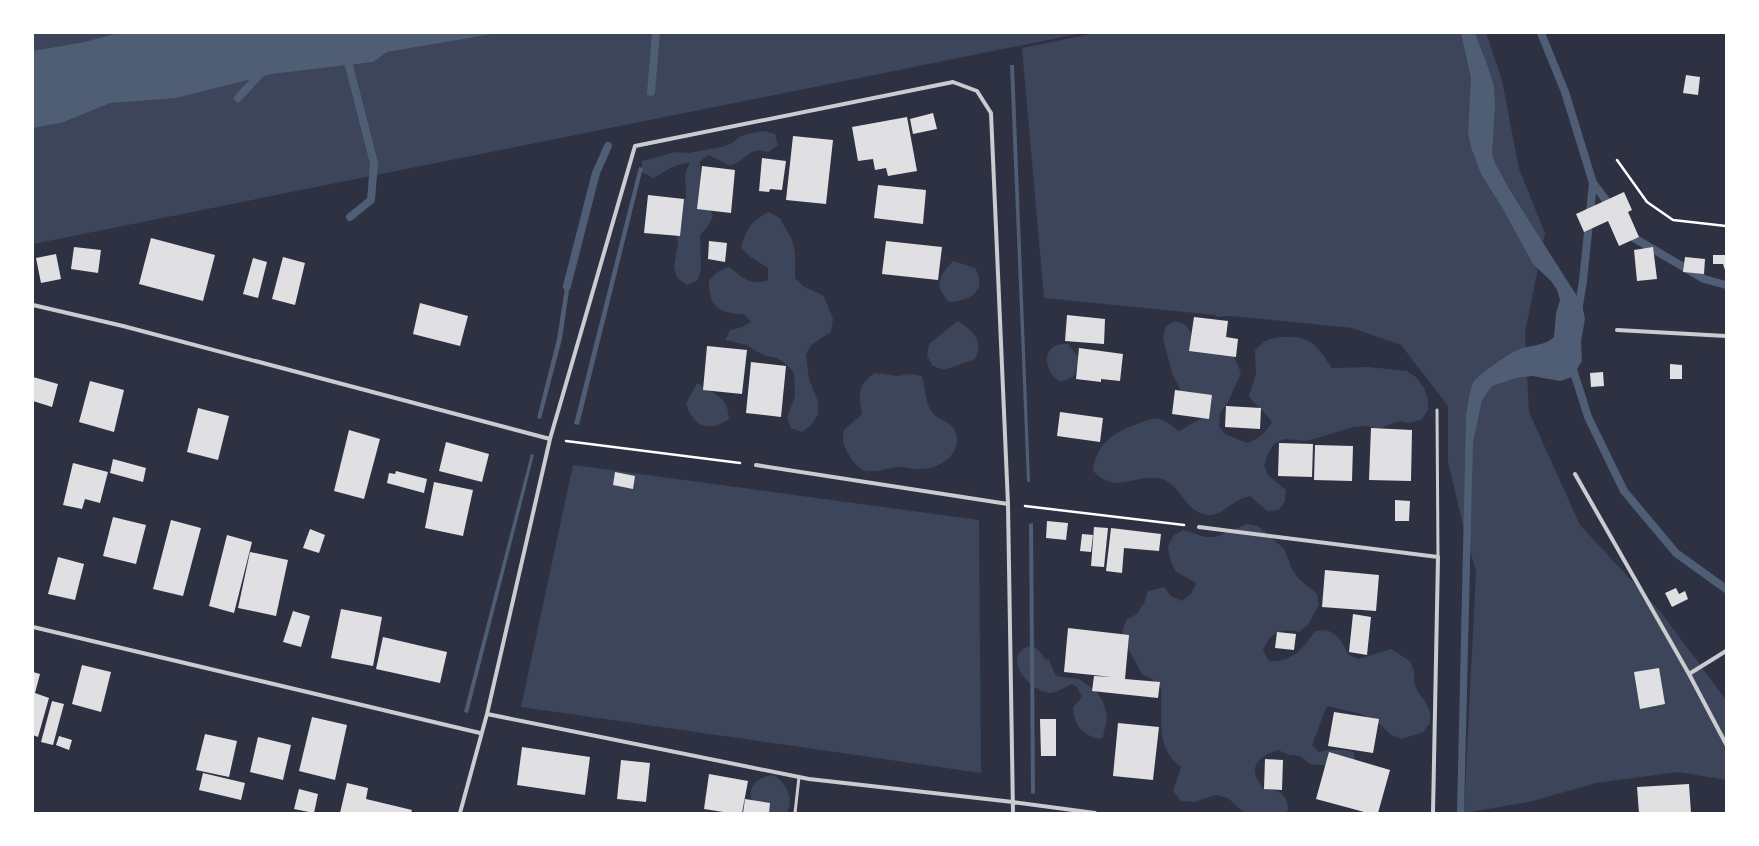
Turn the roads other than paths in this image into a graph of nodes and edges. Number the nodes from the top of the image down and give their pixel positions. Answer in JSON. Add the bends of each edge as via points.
{"nodes":[{"id":1,"x":33,"y":305,"type":"edge"},
{"id":2,"x":1617,"y":330,"type":"dead end"},
{"id":3,"x":1726,"y":336,"type":"edge"},
{"id":4,"x":1437,"y":410,"type":"dead end"},
{"id":5,"x":550,"y":439,"type":"junction"},
{"id":6,"x":756,"y":465,"type":"road end"},
{"id":7,"x":1575,"y":474,"type":"dead end"},
{"id":8,"x":1008,"y":504,"type":"junction"},
{"id":9,"x":1199,"y":527,"type":"road end"},
{"id":10,"x":1438,"y":557,"type":"junction"},
{"id":11,"x":33,"y":627,"type":"edge"},
{"id":12,"x":1726,"y":651,"type":"edge"},
{"id":13,"x":1689,"y":674,"type":"junction"},
{"id":14,"x":487,"y":714,"type":"junction"},
{"id":15,"x":480,"y":733,"type":"junction"},
{"id":16,"x":1726,"y":744,"type":"edge"},
{"id":17,"x":799,"y":777,"type":"junction"},
{"id":18,"x":1013,"y":802,"type":"junction"},
{"id":19,"x":460,"y":813,"type":"edge"},
{"id":20,"x":795,"y":813,"type":"edge"},
{"id":21,"x":1013,"y":813,"type":"edge"},
{"id":22,"x":1095,"y":813,"type":"edge"},
{"id":23,"x":1433,"y":813,"type":"edge"}],
"edges":[{"from":1,"to":5,"type":"street","via":[[123,326]]},
{"from":2,"to":3,"type":"street"},
{"from":4,"to":10,"type":"lane"},
{"from":5,"to":8,"type":"street","via":[[635,146],[952,82],[977,91],[990,113]]},
{"from":5,"to":14,"type":"street"},
{"from":6,"to":8,"type":"street"},
{"from":7,"to":13,"type":"street"},
{"from":8,"to":18,"type":"street"},
{"from":9,"to":10,"type":"street"},
{"from":10,"to":23,"type":"street"},
{"from":11,"to":15,"type":"street"},
{"from":12,"to":13,"type":"street"},
{"from":13,"to":16,"type":"street"},
{"from":14,"to":15,"type":"street"},
{"from":14,"to":17,"type":"street"},
{"from":15,"to":19,"type":"street"},
{"from":17,"to":18,"type":"street"},
{"from":17,"to":20,"type":"lane"},
{"from":18,"to":21,"type":"street"},
{"from":18,"to":22,"type":"street"}]}
